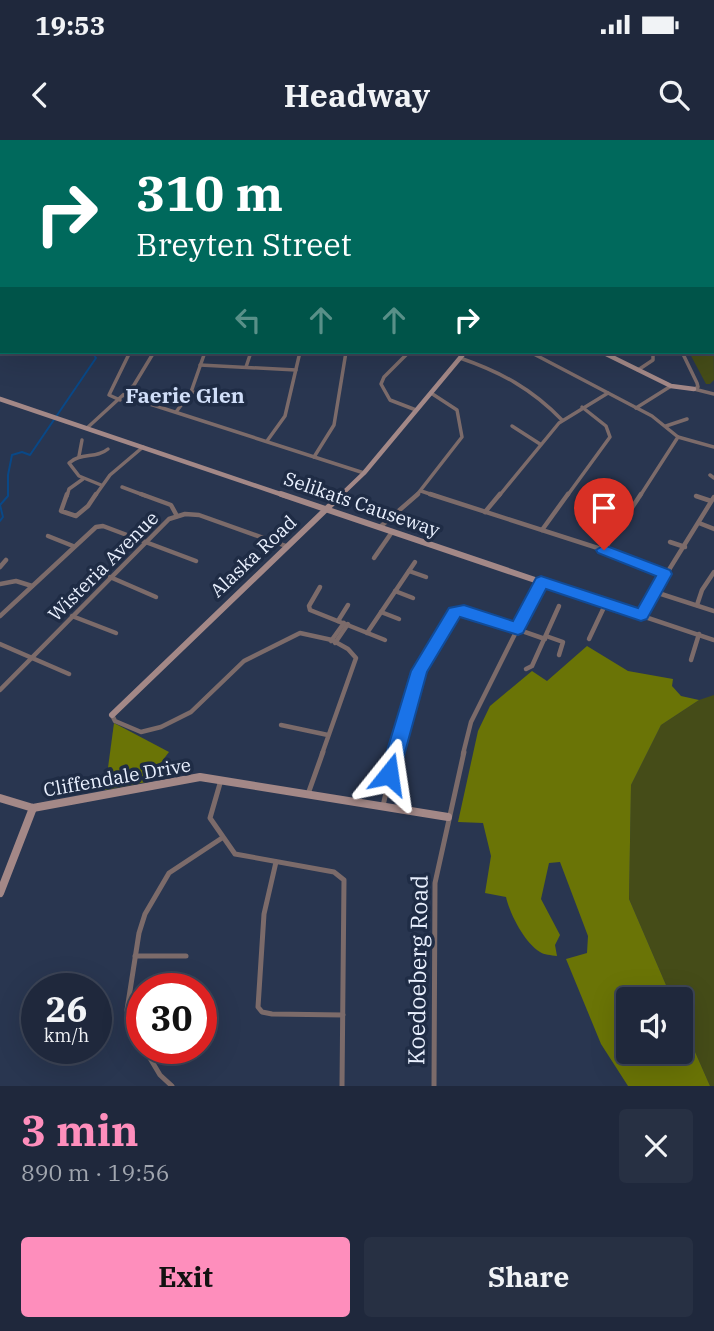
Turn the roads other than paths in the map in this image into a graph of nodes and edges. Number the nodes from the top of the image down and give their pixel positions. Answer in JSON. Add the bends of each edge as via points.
{"nodes":[{"id":1,"x":130,"y":354,"type":"edge"},
{"id":2,"x":153,"y":354,"type":"edge"},
{"id":3,"x":204,"y":354,"type":"edge"},
{"id":4,"x":250,"y":354,"type":"edge"},
{"id":5,"x":300,"y":354,"type":"edge"},
{"id":6,"x":346,"y":354,"type":"edge"},
{"id":7,"x":407,"y":354,"type":"edge"},
{"id":8,"x":463,"y":354,"type":"edge"},
{"id":9,"x":534,"y":354,"type":"edge"},
{"id":10,"x":606,"y":354,"type":"edge"},
{"id":11,"x":653,"y":354,"type":"edge"},
{"id":12,"x":683,"y":354,"type":"edge"},
{"id":13,"x":460,"y":358,"type":"junction"},
{"id":14,"x":200,"y":365,"type":"junction"},
{"id":15,"x":246,"y":367,"type":"junction"},
{"id":16,"x":296,"y":370,"type":"junction"},
{"id":17,"x":638,"y":370,"type":"junction"},
{"id":18,"x":671,"y":386,"type":"junction"},
{"id":19,"x":694,"y":389,"type":"junction"},
{"id":20,"x":191,"y":392,"type":"junction"},
{"id":21,"x":431,"y":393,"type":"junction"},
{"id":22,"x":608,"y":393,"type":"junction"},
{"id":23,"x":714,"y":394,"type":"edge"},
{"id":24,"x":125,"y":396,"type":"junction"},
{"id":25,"x":240,"y":398,"type":"dead end"},
{"id":26,"x":0,"y":399,"type":"edge"},
{"id":27,"x":121,"y":401,"type":"junction"},
{"id":28,"x":582,"y":407,"type":"junction"},
{"id":29,"x":636,"y":408,"type":"junction"},
{"id":30,"x":416,"y":410,"type":"junction"},
{"id":31,"x":176,"y":412,"type":"junction"},
{"id":32,"x":687,"y":419,"type":"dead end"},
{"id":33,"x":562,"y":420,"type":"junction"},
{"id":34,"x":512,"y":426,"type":"dead end"},
{"id":35,"x":666,"y":426,"type":"junction"},
{"id":36,"x":88,"y":428,"type":"junction"},
{"id":37,"x":678,"y":437,"type":"junction"},
{"id":38,"x":82,"y":440,"type":"dead end"},
{"id":39,"x":267,"y":441,"type":"junction"},
{"id":40,"x":540,"y":444,"type":"junction"},
{"id":41,"x":144,"y":447,"type":"junction"},
{"id":42,"x":714,"y":447,"type":"edge"},
{"id":43,"x":108,"y":449,"type":"dead end"},
{"id":44,"x":79,"y":456,"type":"junction"},
{"id":45,"x":314,"y":457,"type":"junction"},
{"id":46,"x":364,"y":472,"type":"junction"},
{"id":47,"x":83,"y":479,"type":"junction"},
{"id":48,"x":102,"y":485,"type":"junction"},
{"id":49,"x":122,"y":488,"type":"dead end"},
{"id":50,"x":421,"y":491,"type":"junction"},
{"id":51,"x":696,"y":496,"type":"dead end"},
{"id":52,"x":713,"y":499,"type":"edge"},
{"id":53,"x":326,"y":509,"type":"junction"},
{"id":54,"x":485,"y":512,"type":"junction"},
{"id":55,"x":177,"y":516,"type":"junction"},
{"id":56,"x":699,"y":523,"type":"junction"},
{"id":57,"x":380,"y":527,"type":"junction"},
{"id":58,"x":714,"y":529,"type":"edge"},
{"id":59,"x":542,"y":530,"type":"junction"},
{"id":60,"x":392,"y":532,"type":"junction"},
{"id":61,"x":48,"y":536,"type":"dead end"},
{"id":62,"x":145,"y":541,"type":"junction"},
{"id":63,"x":670,"y":542,"type":"dead end"},
{"id":64,"x":74,"y":546,"type":"junction"},
{"id":65,"x":286,"y":546,"type":"junction"},
{"id":66,"x":685,"y":547,"type":"junction"},
{"id":67,"x":604,"y":550,"type":"junction"},
{"id":68,"x":374,"y":558,"type":"dead end"},
{"id":69,"x":6,"y":560,"type":"dead end"},
{"id":70,"x":197,"y":561,"type":"dead end"},
{"id":71,"x":415,"y":562,"type":"dead end"},
{"id":72,"x":0,"y":568,"type":"edge"},
{"id":73,"x":409,"y":571,"type":"junction"},
{"id":74,"x":714,"y":572,"type":"edge"},
{"id":75,"x":665,"y":574,"type":"junction"},
{"id":76,"x":110,"y":577,"type":"junction"},
{"id":77,"x":426,"y":577,"type":"dead end"},
{"id":78,"x":541,"y":582,"type":"junction"},
{"id":79,"x":0,"y":584,"type":"edge"},
{"id":80,"x":32,"y":586,"type":"junction"},
{"id":81,"x":320,"y":587,"type":"dead end"},
{"id":82,"x":395,"y":591,"type":"junction"},
{"id":83,"x":655,"y":592,"type":"junction"},
{"id":84,"x":156,"y":597,"type":"dead end"},
{"id":85,"x":413,"y":598,"type":"dead end"},
{"id":86,"x":606,"y":603,"type":"junction"},
{"id":87,"x":348,"y":605,"type":"dead end"},
{"id":88,"x":697,"y":605,"type":"junction"},
{"id":89,"x":559,"y":606,"type":"dead end"},
{"id":90,"x":714,"y":611,"type":"edge"},
{"id":91,"x":381,"y":612,"type":"junction"},
{"id":92,"x":641,"y":615,"type":"junction"},
{"id":93,"x":0,"y":616,"type":"edge"},
{"id":94,"x":72,"y":616,"type":"junction"},
{"id":95,"x":400,"y":619,"type":"dead end"},
{"id":96,"x":343,"y":623,"type":"junction"},
{"id":97,"x":518,"y":629,"type":"junction"},
{"id":98,"x":116,"y":633,"type":"dead end"},
{"id":99,"x":367,"y":633,"type":"junction"},
{"id":100,"x":699,"y":634,"type":"junction"},
{"id":101,"x":545,"y":637,"type":"junction"},
{"id":102,"x":589,"y":639,"type":"dead end"},
{"id":103,"x":384,"y":640,"type":"dead end"},
{"id":104,"x":714,"y":640,"type":"edge"},
{"id":105,"x":333,"y":642,"type":"junction"},
{"id":106,"x":0,"y":644,"type":"edge"},
{"id":107,"x":559,"y":655,"type":"dead end"},
{"id":108,"x":31,"y":658,"type":"junction"},
{"id":109,"x":691,"y":660,"type":"dead end"},
{"id":110,"x":526,"y":669,"type":"dead end"},
{"id":111,"x":69,"y":674,"type":"dead end"},
{"id":112,"x":0,"y":690,"type":"edge"},
{"id":113,"x":111,"y":715,"type":"joint"},
{"id":114,"x":281,"y":725,"type":"dead end"},
{"id":115,"x":328,"y":735,"type":"junction"},
{"id":116,"x":221,"y":780,"type":"junction"},
{"id":117,"x":308,"y":794,"type":"junction"},
{"id":118,"x":0,"y":798,"type":"edge"},
{"id":119,"x":383,"y":806,"type":"junction"},
{"id":120,"x":33,"y":808,"type":"junction"},
{"id":121,"x":448,"y":817,"type":"junction"},
{"id":122,"x":222,"y":838,"type":"junction"},
{"id":123,"x":276,"y":862,"type":"junction"},
{"id":124,"x":0,"y":893,"type":"edge"},
{"id":125,"x":135,"y":956,"type":"junction"},
{"id":126,"x":186,"y":956,"type":"dead end"},
{"id":127,"x":132,"y":973,"type":"edge"},
{"id":128,"x":343,"y":1015,"type":"junction"},
{"id":129,"x":154,"y":1064,"type":"edge"},
{"id":130,"x":172,"y":1086,"type":"edge"},
{"id":131,"x":342,"y":1086,"type":"edge"},
{"id":132,"x":434,"y":1086,"type":"edge"}],
"edges":[{"from":1,"to":27,"type":"street","via":[[109,395]]},
{"from":2,"to":24,"type":"street"},
{"from":3,"to":14,"type":"street"},
{"from":4,"to":15,"type":"street"},
{"from":5,"to":16,"type":"street"},
{"from":6,"to":45,"type":"street","via":[[334,425]]},
{"from":7,"to":30,"type":"street","via":[[381,384],[390,400]]},
{"from":8,"to":13,"type":"street","name":"Alaska Road"},
{"from":9,"to":22,"type":"street"},
{"from":10,"to":17,"type":"street"},
{"from":11,"to":17,"type":"street"},
{"from":12,"to":19,"type":"street","via":[[698,386]]},
{"from":13,"to":21,"type":"street","name":"Alaska Road"},
{"from":13,"to":33,"type":"street","via":[[527,386]]},
{"from":14,"to":15,"type":"street"},
{"from":14,"to":20,"type":"street"},
{"from":15,"to":16,"type":"street"},
{"from":16,"to":39,"type":"street","via":[[284,419]]},
{"from":17,"to":18,"type":"street"},
{"from":18,"to":19,"type":"street"},
{"from":18,"to":29,"type":"street"},
{"from":19,"to":23,"type":"street"},
{"from":20,"to":25,"type":"street"},
{"from":20,"to":31,"type":"street"},
{"from":21,"to":30,"type":"street","name":"Alaska Road"},
{"from":21,"to":50,"type":"street","via":[[457,410],[462,434]]},
{"from":22,"to":28,"type":"street"},
{"from":22,"to":29,"type":"street"},
{"from":24,"to":27,"type":"street"},
{"from":24,"to":31,"type":"street"},
{"from":26,"to":36,"type":"street","name":"Selikats Causeway"},
{"from":27,"to":36,"type":"street"},
{"from":28,"to":33,"type":"street"},
{"from":28,"to":59,"type":"street","via":[[607,428],[610,437]]},
{"from":29,"to":35,"type":"street"},
{"from":30,"to":46,"type":"street","name":"Alaska Road"},
{"from":31,"to":39,"type":"street"},
{"from":32,"to":35,"type":"street"},
{"from":33,"to":40,"type":"street"},
{"from":34,"to":40,"type":"street"},
{"from":35,"to":37,"type":"street"},
{"from":36,"to":41,"type":"street","name":"Selikats Causeway"},
{"from":37,"to":42,"type":"street"},
{"from":37,"to":67,"type":"street"},
{"from":38,"to":44,"type":"street"},
{"from":39,"to":45,"type":"street"},
{"from":40,"to":54,"type":"street"},
{"from":41,"to":48,"type":"street"},
{"from":41,"to":53,"type":"street","name":"Selikats Causeway"},
{"from":43,"to":44,"type":"street","via":[[101,455]]},
{"from":44,"to":47,"type":"street","via":[[70,461],[70,467]]},
{"from":45,"to":46,"type":"street"},
{"from":46,"to":53,"type":"street","name":"Alaska Road"},
{"from":47,"to":48,"type":"street"},
{"from":47,"to":48,"type":"street","via":[[69,489],[61,511],[79,515]]},
{"from":49,"to":55,"type":"street","via":[[171,505]]},
{"from":50,"to":54,"type":"street"},
{"from":50,"to":57,"type":"street"},
{"from":51,"to":52,"type":"street"},
{"from":52,"to":56,"type":"street"},
{"from":53,"to":57,"type":"street","name":"Selikats Causeway"},
{"from":53,"to":65,"type":"street","name":"Alaska Road"},
{"from":54,"to":59,"type":"street"},
{"from":55,"to":62,"type":"street","name":"Wisteria Avenue"},
{"from":55,"to":65,"type":"street","name":"Wisteria Avenue","via":[[199,515]]},
{"from":56,"to":58,"type":"street"},
{"from":56,"to":66,"type":"street"},
{"from":57,"to":60,"type":"street","name":"Selikats Causeway"},
{"from":59,"to":67,"type":"street"},
{"from":60,"to":68,"type":"street"},
{"from":60,"to":78,"type":"street","name":"Selikats Causeway"},
{"from":61,"to":64,"type":"street"},
{"from":62,"to":64,"type":"street","via":[[102,526],[90,530]]},
{"from":62,"to":70,"type":"street"},
{"from":62,"to":76,"type":"street","name":"Wisteria Avenue"},
{"from":63,"to":66,"type":"street"},
{"from":64,"to":80,"type":"street"},
{"from":65,"to":113,"type":"street","name":"Alaska Road"},
{"from":66,"to":75,"type":"street"},
{"from":67,"to":75,"type":"street"},
{"from":69,"to":72,"type":"street"},
{"from":71,"to":73,"type":"street"},
{"from":73,"to":77,"type":"street"},
{"from":73,"to":82,"type":"street"},
{"from":74,"to":88,"type":"street"},
{"from":75,"to":83,"type":"street"},
{"from":76,"to":84,"type":"street"},
{"from":76,"to":94,"type":"street","name":"Wisteria Avenue"},
{"from":78,"to":86,"type":"street","name":"Selikats Causeway"},
{"from":78,"to":97,"type":"street","name":"Koedoeberg Road"},
{"from":79,"to":80,"type":"street","via":[[16,581]]},
{"from":80,"to":93,"type":"street"},
{"from":81,"to":96,"type":"street","via":[[308,608]]},
{"from":82,"to":85,"type":"street"},
{"from":82,"to":91,"type":"street"},
{"from":83,"to":88,"type":"street"},
{"from":83,"to":92,"type":"street"},
{"from":86,"to":92,"type":"street","name":"Selikats Causeway"},
{"from":86,"to":102,"type":"street"},
{"from":87,"to":96,"type":"street"},
{"from":88,"to":90,"type":"street"},
{"from":89,"to":101,"type":"street"},
{"from":91,"to":95,"type":"street"},
{"from":91,"to":99,"type":"street"},
{"from":92,"to":100,"type":"street","name":"Selikats Causeway"},
{"from":94,"to":98,"type":"street"},
{"from":94,"to":108,"type":"street","name":"Wisteria Avenue"},
{"from":96,"to":99,"type":"street"},
{"from":96,"to":105,"type":"street"},
{"from":97,"to":101,"type":"street"},
{"from":97,"to":119,"type":"street","via":[[464,611],[453,615],[417,676]]},
{"from":97,"to":121,"type":"street","name":"Koedoeberg Road","via":[[471,722]]},
{"from":99,"to":103,"type":"street"},
{"from":100,"to":104,"type":"street","name":"Selikats Causeway"},
{"from":100,"to":109,"type":"street"},
{"from":101,"to":107,"type":"street","via":[[563,642]]},
{"from":101,"to":110,"type":"street","via":[[532,666]]},
{"from":105,"to":113,"type":"street","via":[[310,633],[296,634],[238,665],[190,714],[151,731],[132,729]]},
{"from":105,"to":115,"type":"street","via":[[351,649],[356,658]]},
{"from":106,"to":108,"type":"street"},
{"from":108,"to":111,"type":"street"},
{"from":108,"to":112,"type":"street","name":"Wisteria Avenue"},
{"from":114,"to":115,"type":"street"},
{"from":115,"to":117,"type":"street"},
{"from":116,"to":117,"type":"street","name":"Cliffendale Drive"},
{"from":116,"to":120,"type":"street","name":"Cliffendale Drive","via":[[197,777]]},
{"from":116,"to":122,"type":"street","via":[[210,818]]},
{"from":117,"to":119,"type":"street","name":"Cliffendale Drive"},
{"from":118,"to":120,"type":"street","name":"Cliffendale Drive"},
{"from":119,"to":121,"type":"street","name":"Cliffendale Drive"},
{"from":120,"to":124,"type":"street"},
{"from":121,"to":132,"type":"street","name":"Koedoeberg Road","via":[[435,883]]},
{"from":122,"to":123,"type":"street","via":[[237,855]]},
{"from":122,"to":125,"type":"street","via":[[166,876],[142,919]]},
{"from":123,"to":128,"type":"street","via":[[334,872],[344,880]]},
{"from":123,"to":128,"type":"street","via":[[264,914],[258,1007],[272,1014]]},
{"from":125,"to":126,"type":"street"},
{"from":125,"to":127,"type":"street"},
{"from":128,"to":131,"type":"street"},
{"from":129,"to":130,"type":"street"}]}
